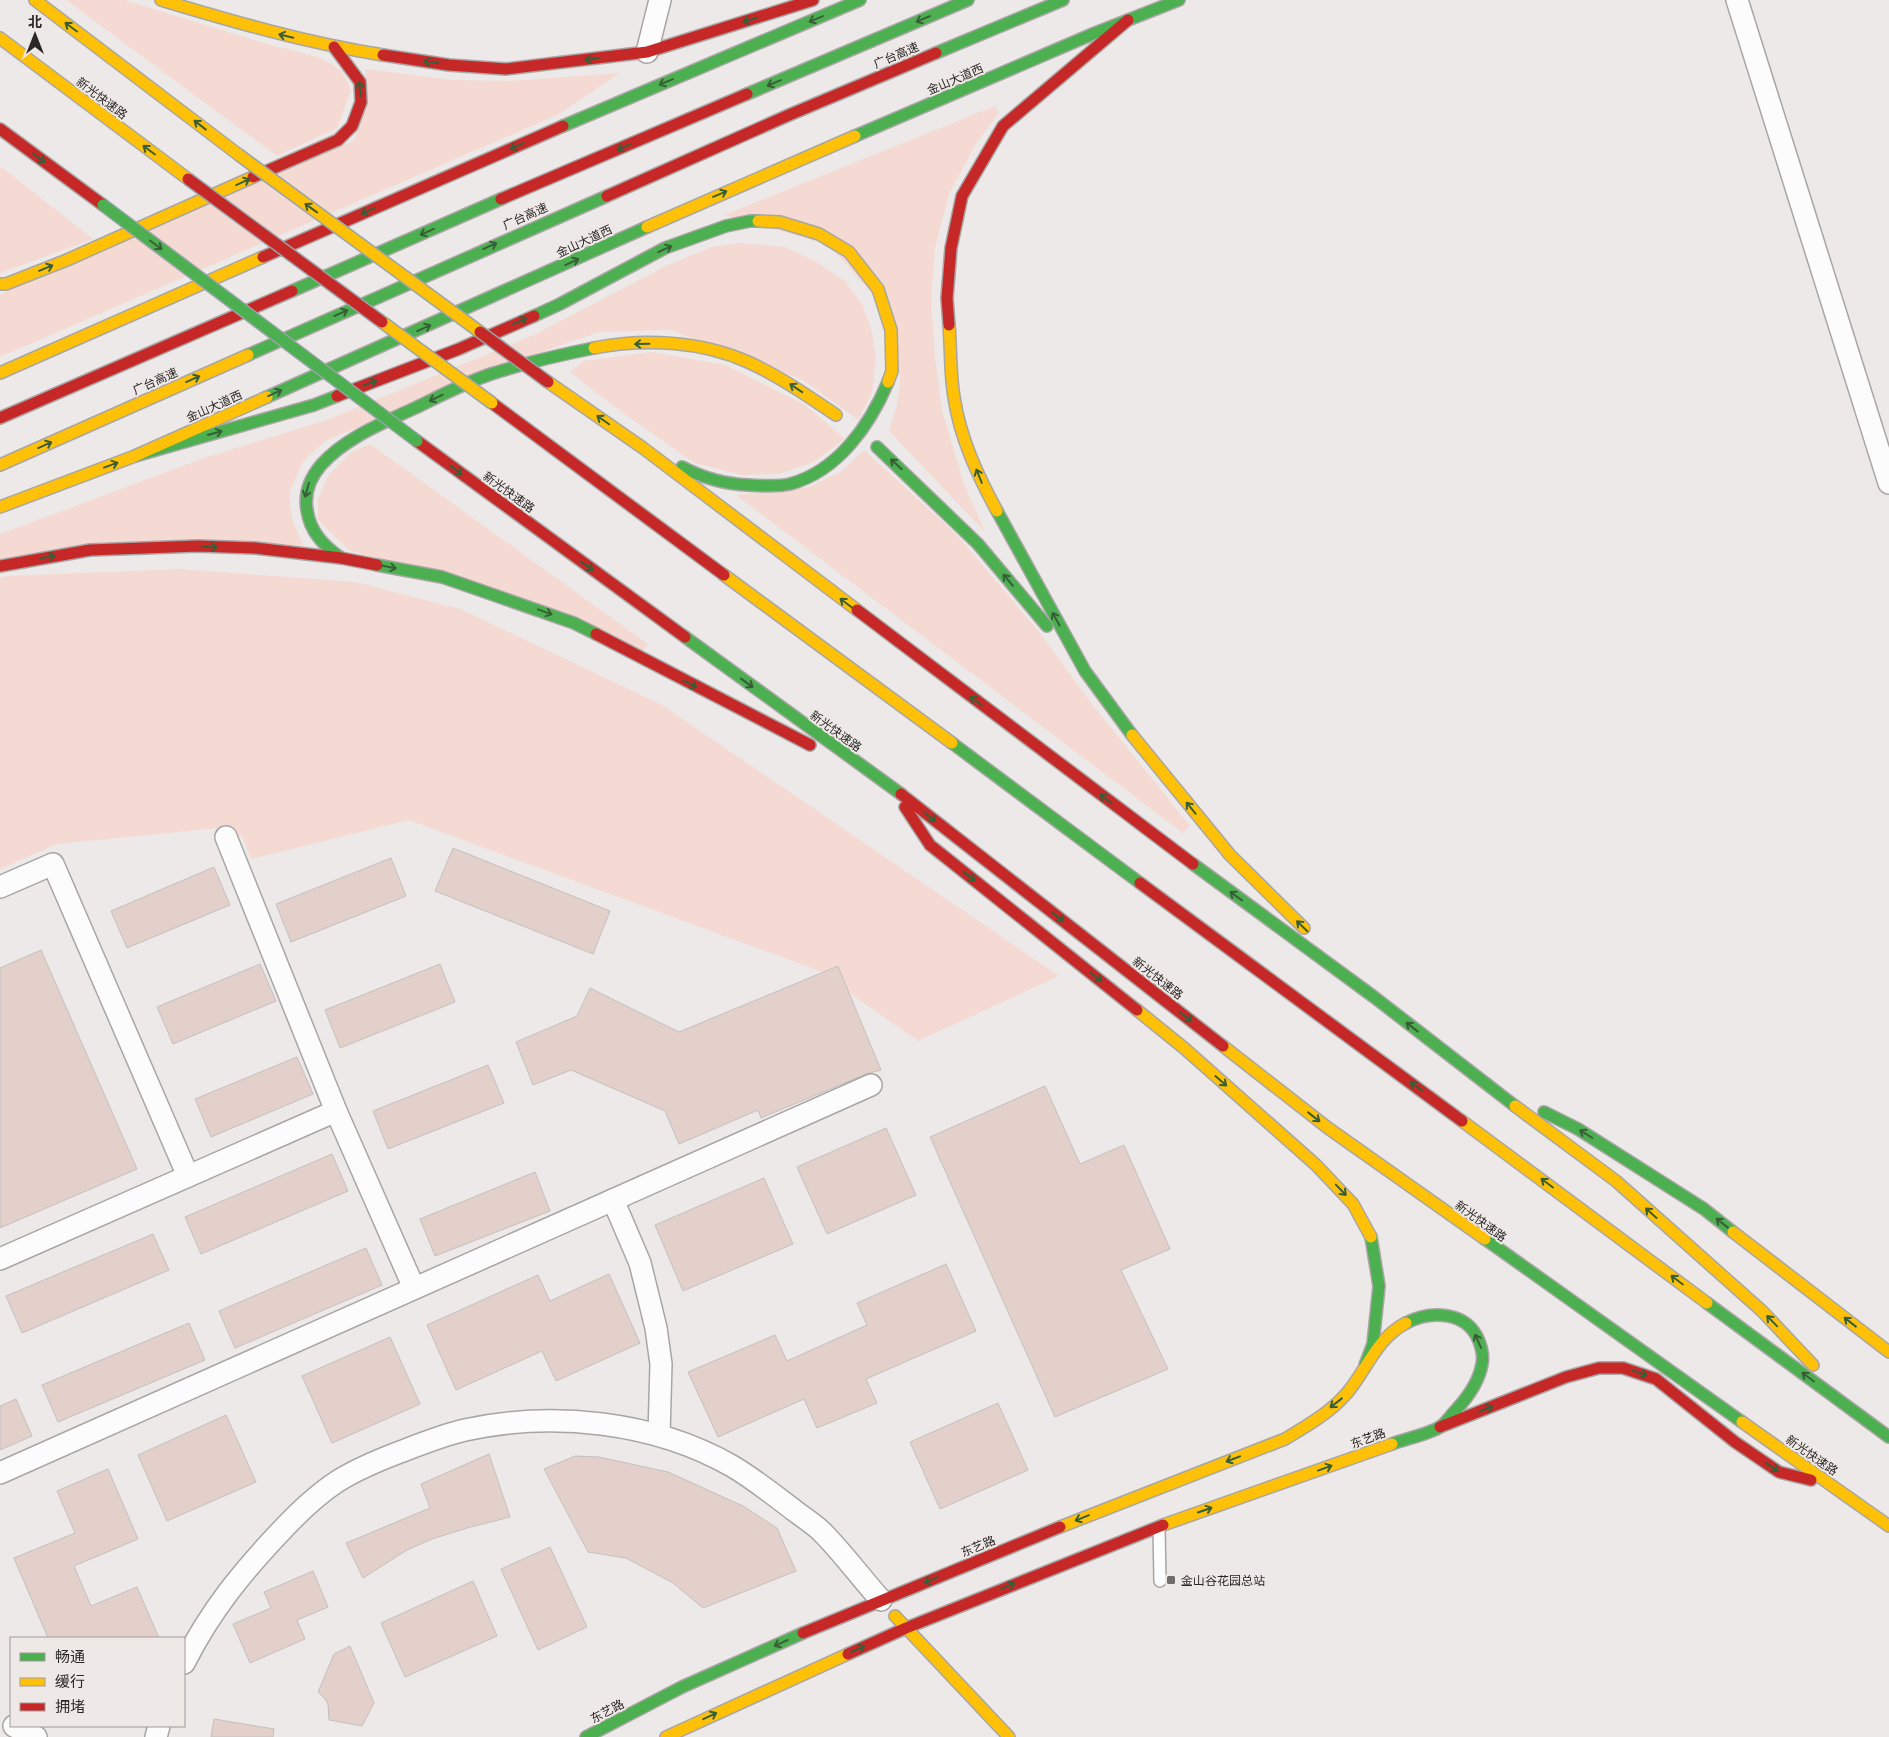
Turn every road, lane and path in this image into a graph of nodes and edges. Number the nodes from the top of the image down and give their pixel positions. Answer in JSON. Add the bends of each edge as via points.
{"nodes":[{"id":1,"x":35,"y":0,"type":"edge"},
{"id":2,"x":161,"y":0,"type":"edge"},
{"id":3,"x":660,"y":0,"type":"edge"},
{"id":4,"x":813,"y":0,"type":"edge"},
{"id":5,"x":860,"y":0,"type":"edge"},
{"id":6,"x":968,"y":0,"type":"edge"},
{"id":7,"x":1064,"y":0,"type":"edge"},
{"id":8,"x":1179,"y":0,"type":"edge"},
{"id":9,"x":1737,"y":0,"type":"edge"},
{"id":10,"x":1128,"y":20,"type":"junction"},
{"id":11,"x":0,"y":38,"type":"edge"},
{"id":12,"x":334,"y":47,"type":"junction"},
{"id":13,"x":647,"y":52,"type":"junction"},
{"id":14,"x":0,"y":128,"type":"edge"},
{"id":15,"x":0,"y":284,"type":"edge"},
{"id":16,"x":0,"y":373,"type":"edge"},
{"id":17,"x":836,"y":415,"type":"dead end"},
{"id":18,"x":0,"y":418,"type":"edge"},
{"id":19,"x":877,"y":447,"type":"dead end"},
{"id":20,"x":643,"y":448,"type":"junction"},
{"id":21,"x":135,"y":456,"type":"junction"},
{"id":22,"x":0,"y":465,"type":"edge"},
{"id":23,"x":1889,"y":483,"type":"edge"},
{"id":24,"x":0,"y":507,"type":"edge"},
{"id":25,"x":341,"y":558,"type":"junction"},
{"id":26,"x":0,"y":566,"type":"edge"},
{"id":27,"x":1085,"y":671,"type":"junction"},
{"id":28,"x":892,"y":787,"type":"junction"},
{"id":29,"x":226,"y":837,"type":"dead end"},
{"id":30,"x":0,"y":888,"type":"edge"},
{"id":31,"x":1374,"y":997,"type":"junction"},
{"id":32,"x":1486,"y":1084,"type":"junction"},
{"id":33,"x":871,"y":1085,"type":"dead end"},
{"id":34,"x":336,"y":1112,"type":"junction"},
{"id":35,"x":188,"y":1176,"type":"junction"},
{"id":36,"x":613,"y":1200,"type":"junction"},
{"id":37,"x":0,"y":1259,"type":"edge"},
{"id":38,"x":414,"y":1288,"type":"junction"},
{"id":39,"x":1889,"y":1352,"type":"edge"},
{"id":40,"x":1365,"y":1365,"type":"junction"},
{"id":41,"x":1866,"y":1420,"type":"junction"},
{"id":42,"x":1440,"y":1427,"type":"junction"},
{"id":43,"x":658,"y":1435,"type":"junction"},
{"id":44,"x":1889,"y":1437,"type":"edge"},
{"id":45,"x":0,"y":1473,"type":"edge"},
{"id":46,"x":1829,"y":1484,"type":"junction"},
{"id":47,"x":1159,"y":1526,"type":"junction"},
{"id":48,"x":1889,"y":1526,"type":"edge"},
{"id":49,"x":1160,"y":1581,"type":"dead end"},
{"id":50,"x":881,"y":1600,"type":"junction"},
{"id":51,"x":906,"y":1628,"type":"junction"},
{"id":52,"x":185,"y":1661,"type":"edge"},
{"id":53,"x":17,"y":1727,"type":"edge"},
{"id":54,"x":36,"y":1737,"type":"edge"},
{"id":55,"x":586,"y":1737,"type":"edge"},
{"id":56,"x":666,"y":1737,"type":"edge"},
{"id":57,"x":1009,"y":1737,"type":"edge"}],
"edges":[{"from":20,"to":1,"type":"main road","one_way":true,"bridge":true,"via":[[238,155]]},
{"from":12,"to":2,"type":"main road","one_way":true,"via":[[251,28]]},
{"from":3,"to":13,"type":"street"},
{"from":4,"to":13,"type":"main road","one_way":true},
{"from":5,"to":16,"type":"main road","one_way":true,"via":[[567,124]]},
{"from":6,"to":18,"type":"main road","name":"广台高速","one_way":true},
{"from":22,"to":7,"type":"main road","name":"广台高速","one_way":true,"via":[[789,115]]},
{"from":8,"to":10,"type":"main road","name":"金山大道西"},
{"from":9,"to":23,"type":"street"},
{"from":21,"to":10,"type":"main road","name":"金山大道西","one_way":true,"via":[[708,199]]},
{"from":27,"to":10,"type":"main road","one_way":true,"via":[[985,489],[965,442],[954,398],[948,290],[951,248],[962,196],[1003,126]]},
{"from":41,"to":11,"type":"main road","name":"新光快速路","one_way":true,"bridge":true},
{"from":13,"to":12,"type":"main road","one_way":true,"via":[[506,69],[448,65]]},
{"from":15,"to":12,"type":"main road","one_way":true,"via":[[67,260],[338,140],[352,126],[361,102],[360,82]]},
{"from":14,"to":28,"type":"main road","name":"新光快速路","one_way":true,"bridge":true,"via":[[417,441]]},
{"from":17,"to":25,"type":"main road","one_way":true,"via":[[791,384],[751,364],[714,350],[670,344],[610,345],[490,374],[363,433],[332,455],[313,474],[305,491],[306,513],[326,548]]},
{"from":27,"to":19,"type":"main road","one_way":true,"via":[[978,544]]},
{"from":21,"to":20,"type":"main road","one_way":true,"via":[[314,405],[459,348],[560,304],[665,248],[726,226],[750,221],[780,222],[819,234],[849,252],[878,289],[891,330],[892,371],[880,403],[861,432],[841,453],[813,475],[789,484],[766,486],[732,484],[701,477]]},
{"from":31,"to":20,"type":"main road","one_way":true,"via":[[1137,823]]},
{"from":24,"to":21,"type":"main road","name":"金山大道西","one_way":true},
{"from":26,"to":25,"type":"main road","one_way":true,"via":[[90,550],[198,546],[255,548]]},
{"from":25,"to":28,"type":"main road","one_way":true,"via":[[442,577],[574,623]]},
{"from":31,"to":27,"type":"main road","one_way":true,"via":[[1230,855],[1124,726]]},
{"from":28,"to":40,"type":"main road","one_way":true,"via":[[930,845],[1184,1048],[1316,1165],[1354,1204],[1371,1238],[1379,1286],[1373,1344]]},
{"from":28,"to":46,"type":"main road","name":"新光快速路","one_way":true,"via":[[1328,1128]]},
{"from":29,"to":34,"type":"street"},
{"from":30,"to":35,"type":"street","via":[[52,864]]},
{"from":32,"to":31,"type":"main road","one_way":true},
{"from":39,"to":32,"type":"main road","one_way":true,"via":[[1704,1209],[1578,1129]]},
{"from":41,"to":32,"type":"main road","one_way":true,"via":[[1762,1311],[1623,1188]]},
{"from":33,"to":36,"type":"street"},
{"from":34,"to":35,"type":"street"},
{"from":34,"to":38,"type":"street"},
{"from":35,"to":37,"type":"street"},
{"from":36,"to":38,"type":"street"},
{"from":36,"to":43,"type":"street","via":[[640,1263],[656,1328],[661,1364]]},
{"from":38,"to":45,"type":"street"},
{"from":42,"to":40,"type":"main road","one_way":true,"via":[[1471,1393],[1484,1364],[1477,1337],[1464,1323],[1434,1314],[1409,1321],[1381,1341]]},
{"from":40,"to":50,"type":"main road","name":"东艺路","one_way":true,"via":[[1346,1394],[1279,1442],[1138,1495]]},
{"from":41,"to":44,"type":"main road"},
{"from":42,"to":46,"type":"main road","name":"东艺路","one_way":true,"via":[[1566,1377],[1599,1368],[1623,1368],[1656,1379],[1735,1442],[1779,1472]]},
{"from":47,"to":42,"type":"main road","name":"东艺路","one_way":true},
{"from":43,"to":50,"type":"street","via":[[729,1465],[760,1484],[820,1530]]},
{"from":43,"to":52,"type":"street","via":[[592,1423],[546,1420],[506,1423],[463,1430],[375,1462],[337,1482],[299,1513],[269,1544],[227,1591],[200,1631]]},
{"from":46,"to":48,"type":"main road","name":"新光快速路"},
{"from":47,"to":49,"type":"lane"},
{"from":51,"to":47,"type":"main road","name":"东艺路","one_way":true},
{"from":50,"to":51,"type":"main road"},
{"from":50,"to":55,"type":"main road","name":"东艺路","one_way":true,"via":[[693,1681]]},
{"from":56,"to":51,"type":"main road","name":"东艺路","one_way":true},
{"from":51,"to":57,"type":"main road"},
{"from":53,"to":54,"type":"street"}]}
